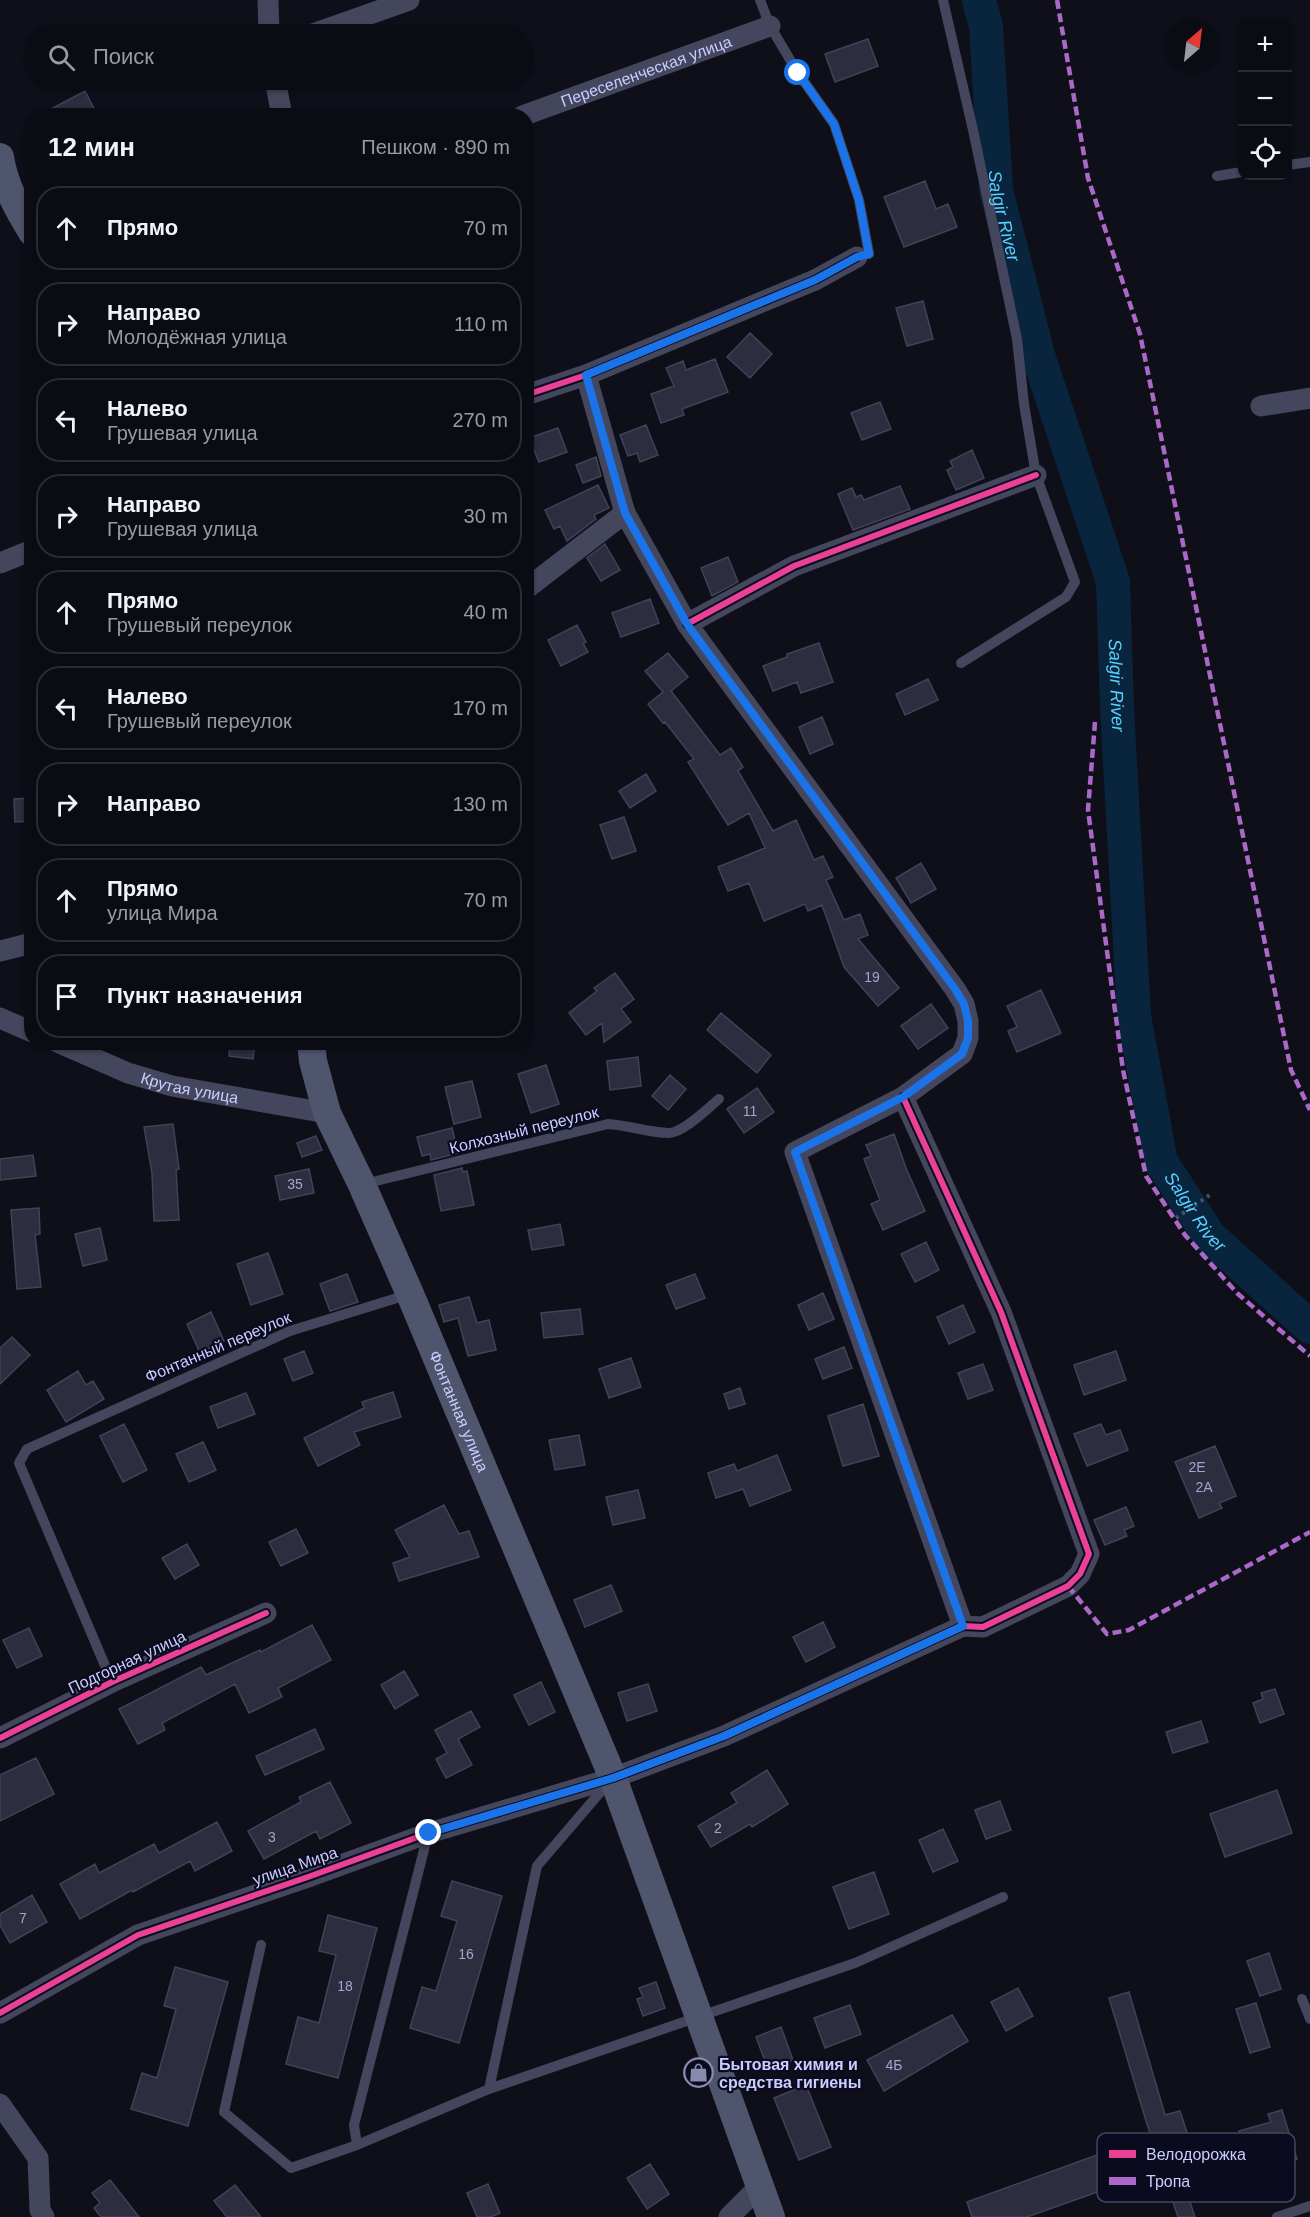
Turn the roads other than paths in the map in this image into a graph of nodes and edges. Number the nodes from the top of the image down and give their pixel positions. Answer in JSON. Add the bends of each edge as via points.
{"nodes":[{"id":1,"x":268,"y":0,"type":"edge"},
{"id":2,"x":409,"y":0,"type":"edge"},
{"id":3,"x":760,"y":0,"type":"edge"},
{"id":4,"x":943,"y":0,"type":"edge"},
{"id":5,"x":269,"y":24,"type":"edge"},
{"id":6,"x":341,"y":24,"type":"edge"},
{"id":7,"x":770,"y":26,"type":"junction"},
{"id":8,"x":277,"y":90,"type":"edge"},
{"id":9,"x":280,"y":108,"type":"edge"},
{"id":10,"x":534,"y":112,"type":"edge"},
{"id":11,"x":0,"y":157,"type":"edge"},
{"id":12,"x":1310,"y":162,"type":"edge"},
{"id":13,"x":1292,"y":164,"type":"edge"},
{"id":14,"x":1238,"y":173,"type":"edge"},
{"id":15,"x":1217,"y":177,"type":"dead end"},
{"id":16,"x":24,"y":219,"type":"edge"},
{"id":17,"x":868,"y":255,"type":"joint"},
{"id":18,"x":586,"y":375,"type":"junction"},
{"id":19,"x":534,"y":392,"type":"edge"},
{"id":20,"x":1310,"y":398,"type":"edge"},
{"id":21,"x":1261,"y":406,"type":"dead end"},
{"id":22,"x":1036,"y":475,"type":"junction"},
{"id":23,"x":625,"y":513,"type":"junction"},
{"id":24,"x":24,"y":553,"type":"edge"},
{"id":25,"x":0,"y":563,"type":"edge"},
{"id":26,"x":534,"y":583,"type":"edge"},
{"id":27,"x":687,"y":624,"type":"junction"},
{"id":28,"x":961,"y":663,"type":"dead end"},
{"id":29,"x":24,"y":945,"type":"edge"},
{"id":30,"x":0,"y":951,"type":"edge"},
{"id":31,"x":0,"y":1018,"type":"edge"},
{"id":32,"x":24,"y":1028,"type":"edge"},
{"id":33,"x":75,"y":1050,"type":"edge"},
{"id":34,"x":312,"y":1050,"type":"edge"},
{"id":35,"x":903,"y":1097,"type":"junction"},
{"id":36,"x":719,"y":1099,"type":"dead end"},
{"id":37,"x":327,"y":1113,"type":"junction"},
{"id":38,"x":362,"y":1185,"type":"junction"},
{"id":39,"x":410,"y":1294,"type":"junction"},
{"id":40,"x":266,"y":1613,"type":"dead end"},
{"id":41,"x":963,"y":1626,"type":"junction"},
{"id":42,"x":112,"y":1682,"type":"junction"},
{"id":43,"x":0,"y":1738,"type":"edge"},
{"id":44,"x":613,"y":1778,"type":"junction"},
{"id":45,"x":429,"y":1833,"type":"junction"},
{"id":46,"x":1004,"y":1897,"type":"dead end"},
{"id":47,"x":261,"y":1945,"type":"dead end"},
{"id":48,"x":1302,"y":1999,"type":"dead end"},
{"id":49,"x":0,"y":2013,"type":"edge"},
{"id":50,"x":699,"y":2017,"type":"junction"},
{"id":51,"x":1310,"y":2019,"type":"edge"},
{"id":52,"x":489,"y":2089,"type":"junction"},
{"id":53,"x":0,"y":2104,"type":"edge"},
{"id":54,"x":357,"y":2145,"type":"junction"},
{"id":55,"x":760,"y":2186,"type":"junction"},
{"id":56,"x":1310,"y":2206,"type":"edge"},
{"id":57,"x":44,"y":2217,"type":"edge"},
{"id":58,"x":729,"y":2217,"type":"edge"},
{"id":59,"x":771,"y":2217,"type":"edge"},
{"id":60,"x":1277,"y":2217,"type":"edge"}],
"edges":[{"from":1,"to":5,"type":"street"},
{"from":2,"to":6,"type":"street"},
{"from":3,"to":7,"type":"lane"},
{"from":4,"to":22,"type":"lane","via":[[1017,339]]},
{"from":7,"to":10,"type":"street","name":"Переселенческая улица"},
{"from":7,"to":17,"type":"lane","via":[[834,124],[859,200]]},
{"from":8,"to":9,"type":"street"},
{"from":11,"to":16,"type":"main road","via":[[15,205]]},
{"from":12,"to":13,"type":"lane"},
{"from":14,"to":15,"type":"lane"},
{"from":17,"to":18,"type":"street"},
{"from":18,"to":19,"type":"street"},
{"from":18,"to":23,"type":"street"},
{"from":20,"to":21,"type":"street"},
{"from":22,"to":27,"type":"street","via":[[794,566]]},
{"from":22,"to":28,"type":"lane","via":[[1076,582],[1066,597]]},
{"from":23,"to":26,"type":"street"},
{"from":23,"to":27,"type":"street"},
{"from":24,"to":25,"type":"street"},
{"from":27,"to":35,"type":"street","via":[[964,1004],[968,1038],[962,1054]]},
{"from":29,"to":30,"type":"street"},
{"from":31,"to":32,"type":"street"},
{"from":33,"to":37,"type":"street","name":"Крутая улица","via":[[128,1073],[172,1086]]},
{"from":34,"to":37,"type":"main road","name":"Фонтанная улица"},
{"from":35,"to":41,"type":"street","via":[[795,1152]]},
{"from":35,"to":41,"type":"street","name":"улица Мира","via":[[1001,1312],[1089,1554],[1080,1574],[1068,1586],[983,1627]]},
{"from":36,"to":38,"type":"lane","name":"Колхозный переулок","via":[[670,1133],[608,1124]]},
{"from":37,"to":38,"type":"main road","name":"Фонтанная улица"},
{"from":38,"to":39,"type":"main road","name":"Фонтанная улица"},
{"from":39,"to":42,"type":"lane","name":"Фонтанный переулок","via":[[290,1331],[27,1449],[19,1463]]},
{"from":39,"to":44,"type":"main road","name":"Фонтанная улица"},
{"from":40,"to":42,"type":"street","name":"Подгорная улица"},
{"from":41,"to":44,"type":"street","name":"улица Мира","via":[[724,1736]]},
{"from":42,"to":43,"type":"street","name":"Подгорная улица"},
{"from":44,"to":45,"type":"street","name":"улица Мира"},
{"from":44,"to":50,"type":"main road","name":"Фонтанная улица"},
{"from":44,"to":52,"type":"lane","via":[[537,1866]]},
{"from":45,"to":49,"type":"street","name":"улица Мира","via":[[138,1935]]},
{"from":45,"to":54,"type":"lane","via":[[354,2125]]},
{"from":46,"to":50,"type":"lane","via":[[855,1963]]},
{"from":47,"to":54,"type":"lane","via":[[224,2112],[291,2168]]},
{"from":48,"to":51,"type":"lane"},
{"from":50,"to":52,"type":"lane"},
{"from":50,"to":55,"type":"main road","name":"Фонтанная улица"},
{"from":52,"to":54,"type":"lane"},
{"from":53,"to":57,"type":"street","via":[[38,2158],[40,2210]]},
{"from":55,"to":58,"type":"street"},
{"from":55,"to":59,"type":"main road","name":"Фонтанная улица"},
{"from":56,"to":60,"type":"lane"}]}
